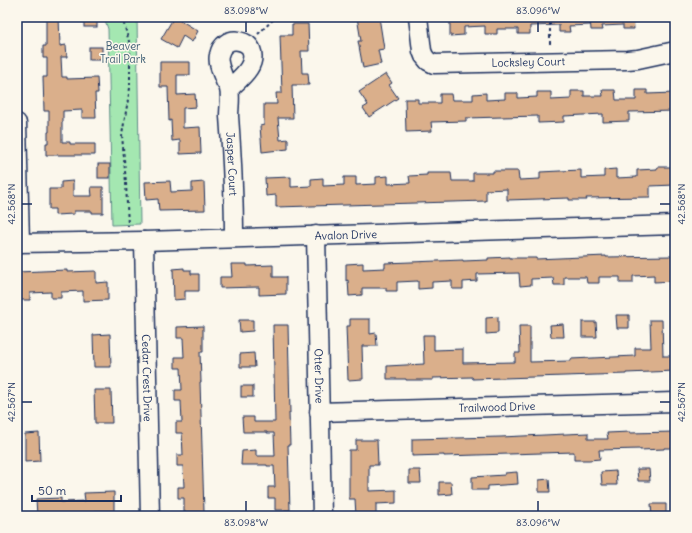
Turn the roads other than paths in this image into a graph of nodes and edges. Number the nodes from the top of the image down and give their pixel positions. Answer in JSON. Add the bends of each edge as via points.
{"nodes":[{"id":1,"x":418,"y":17,"type":"edge"},
{"id":2,"x":675,"y":51,"type":"edge"},
{"id":3,"x":229,"y":89,"type":"dead end"},
{"id":4,"x":17,"y":123,"type":"edge"},
{"id":5,"x":675,"y":225,"type":"edge"},
{"id":6,"x":316,"y":235,"type":"junction"},
{"id":7,"x":234,"y":238,"type":"junction"},
{"id":8,"x":144,"y":241,"type":"junction"},
{"id":9,"x":19,"y":243,"type":"edge"},
{"id":10,"x":675,"y":402,"type":"edge"},
{"id":11,"x":319,"y":412,"type":"junction"},
{"id":12,"x":150,"y":516,"type":"edge"},
{"id":13,"x":322,"y":516,"type":"edge"}],
"edges":[{"from":1,"to":2,"type":"street","name":"Locksley Court","via":[[422,51],[428,61],[434,64],[627,60]]},
{"from":3,"to":7,"type":"street","name":"Jasper Court"},
{"from":4,"to":9,"type":"street"},
{"from":5,"to":6,"type":"street","name":"Avalon Drive"},
{"from":6,"to":7,"type":"street","name":"Avalon Drive"},
{"from":6,"to":11,"type":"street","name":"Otter Drive"},
{"from":7,"to":8,"type":"street","name":"Avalon Drive"},
{"from":8,"to":9,"type":"street","name":"Avalon Drive"},
{"from":8,"to":12,"type":"street","name":"Cedar Crest Drive"},
{"from":10,"to":11,"type":"street","name":"Trailwood Drive"},
{"from":11,"to":13,"type":"street","name":"Otter Drive"}]}
